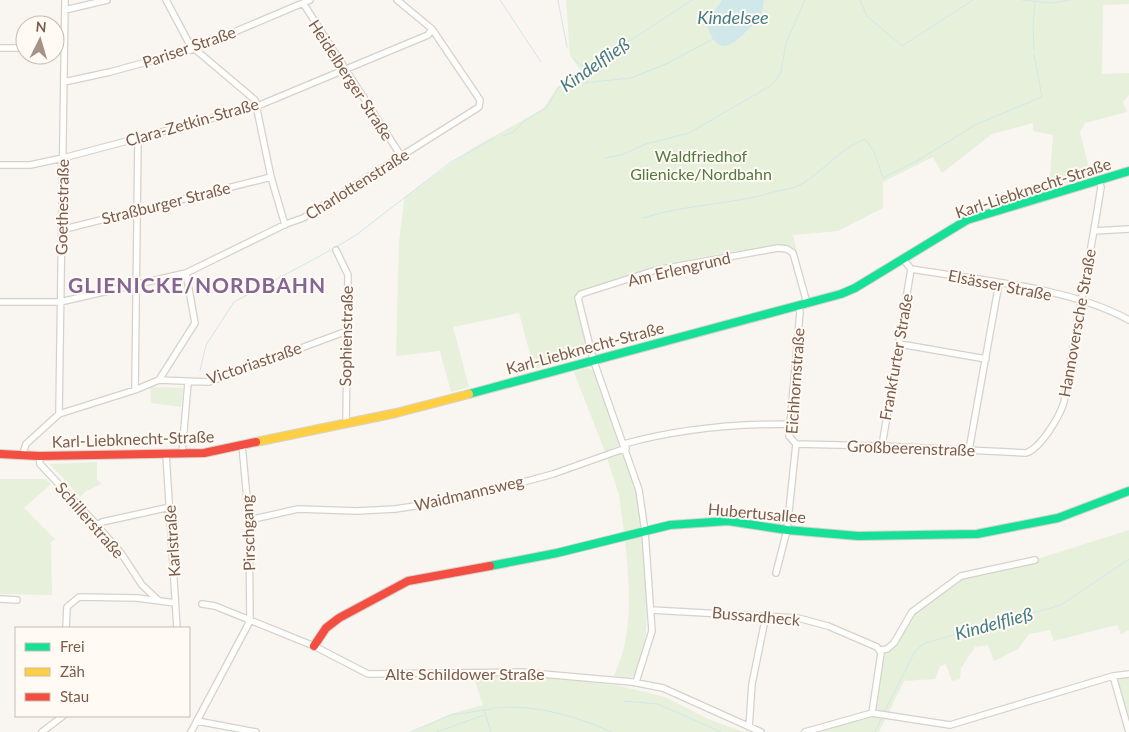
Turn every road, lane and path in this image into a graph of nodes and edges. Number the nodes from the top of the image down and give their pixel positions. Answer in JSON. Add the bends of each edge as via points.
{"nodes":[{"id":1,"x":65,"y":0,"type":"edge"},
{"id":2,"x":107,"y":0,"type":"edge"},
{"id":3,"x":166,"y":0,"type":"edge"},
{"id":4,"x":310,"y":0,"type":"edge"},
{"id":5,"x":397,"y":0,"type":"edge"},
{"id":6,"x":303,"y":3,"type":"junction"},
{"id":7,"x":65,"y":10,"type":"junction"},
{"id":8,"x":65,"y":15,"type":"edge"},
{"id":9,"x":432,"y":30,"type":"junction"},
{"id":10,"x":0,"y":48,"type":"edge"},
{"id":11,"x":15,"y":48,"type":"edge"},
{"id":12,"x":194,"y":49,"type":"junction"},
{"id":13,"x":64,"y":65,"type":"edge"},
{"id":14,"x":345,"y":68,"type":"junction"},
{"id":15,"x":64,"y":82,"type":"junction"},
{"id":16,"x":258,"y":105,"type":"junction"},
{"id":17,"x":138,"y":138,"type":"junction"},
{"id":18,"x":400,"y":156,"type":"junction"},
{"id":19,"x":63,"y":158,"type":"junction"},
{"id":20,"x":0,"y":165,"type":"edge"},
{"id":21,"x":1129,"y":172,"type":"edge"},
{"id":22,"x":271,"y":177,"type":"junction"},
{"id":23,"x":1098,"y":181,"type":"junction"},
{"id":24,"x":136,"y":210,"type":"junction"},
{"id":25,"x":285,"y":225,"type":"junction"},
{"id":26,"x":1129,"y":229,"type":"edge"},
{"id":27,"x":61,"y":230,"type":"junction"},
{"id":28,"x":1094,"y":231,"type":"junction"},
{"id":29,"x":336,"y":250,"type":"dead end"},
{"id":30,"x":903,"y":259,"type":"junction"},
{"id":31,"x":911,"y":268,"type":"junction"},
{"id":32,"x":186,"y":273,"type":"junction"},
{"id":33,"x":999,"y":284,"type":"junction"},
{"id":34,"x":135,"y":285,"type":"junction"},
{"id":35,"x":1080,"y":301,"type":"junction"},
{"id":36,"x":0,"y":302,"type":"edge"},
{"id":37,"x":60,"y":302,"type":"junction"},
{"id":38,"x":807,"y":302,"type":"junction"},
{"id":39,"x":798,"y":305,"type":"junction"},
{"id":40,"x":1129,"y":320,"type":"edge"},
{"id":41,"x":347,"y":331,"type":"junction"},
{"id":42,"x":900,"y":344,"type":"junction"},
{"id":43,"x":593,"y":359,"type":"junction"},
{"id":44,"x":986,"y":359,"type":"junction"},
{"id":45,"x":159,"y":380,"type":"junction"},
{"id":46,"x":188,"y":383,"type":"junction"},
{"id":47,"x":135,"y":390,"type":"junction"},
{"id":48,"x":59,"y":414,"type":"junction"},
{"id":49,"x":346,"y":424,"type":"junction"},
{"id":50,"x":789,"y":424,"type":"junction"},
{"id":51,"x":796,"y":444,"type":"junction"},
{"id":52,"x":242,"y":445,"type":"junction"},
{"id":53,"x":625,"y":446,"type":"junction"},
{"id":54,"x":882,"y":446,"type":"junction"},
{"id":55,"x":969,"y":450,"type":"junction"},
{"id":56,"x":1026,"y":453,"type":"joint"},
{"id":57,"x":0,"y":454,"type":"edge"},
{"id":58,"x":166,"y":454,"type":"junction"},
{"id":59,"x":182,"y":454,"type":"junction"},
{"id":60,"x":22,"y":456,"type":"junction"},
{"id":61,"x":39,"y":456,"type":"junction"},
{"id":62,"x":1129,"y":491,"type":"edge"},
{"id":63,"x":170,"y":507,"type":"junction"},
{"id":64,"x":249,"y":520,"type":"junction"},
{"id":65,"x":97,"y":525,"type":"junction"},
{"id":66,"x":787,"y":530,"type":"junction"},
{"id":67,"x":645,"y":532,"type":"junction"},
{"id":68,"x":1035,"y":560,"type":"dead end"},
{"id":69,"x":776,"y":573,"type":"dead end"},
{"id":70,"x":142,"y":585,"type":"junction"},
{"id":71,"x":137,"y":598,"type":"junction"},
{"id":72,"x":0,"y":599,"type":"edge"},
{"id":73,"x":17,"y":600,"type":"dead end"},
{"id":74,"x":158,"y":600,"type":"junction"},
{"id":75,"x":175,"y":603,"type":"junction"},
{"id":76,"x":202,"y":604,"type":"dead end"},
{"id":77,"x":652,"y":610,"type":"junction"},
{"id":78,"x":766,"y":615,"type":"junction"},
{"id":79,"x":250,"y":621,"type":"junction"},
{"id":80,"x":66,"y":627,"type":"edge"},
{"id":81,"x":177,"y":627,"type":"edge"},
{"id":82,"x":314,"y":646,"type":"junction"},
{"id":83,"x":880,"y":650,"type":"junction"},
{"id":84,"x":1129,"y":674,"type":"edge"},
{"id":85,"x":1113,"y":676,"type":"junction"},
{"id":86,"x":636,"y":682,"type":"junction"},
{"id":87,"x":872,"y":713,"type":"junction"},
{"id":88,"x":62,"y":717,"type":"edge"},
{"id":89,"x":197,"y":721,"type":"junction"},
{"id":90,"x":749,"y":727,"type":"junction"},
{"id":91,"x":950,"y":729,"type":"edge"},
{"id":92,"x":42,"y":732,"type":"edge"},
{"id":93,"x":191,"y":732,"type":"edge"},
{"id":94,"x":256,"y":732,"type":"edge"},
{"id":95,"x":762,"y":732,"type":"edge"},
{"id":96,"x":805,"y":732,"type":"edge"},
{"id":97,"x":1129,"y":732,"type":"edge"}],
"edges":[{"from":1,"to":7,"type":"street","name":"Goethestraße"},
{"from":2,"to":7,"type":"street"},
{"from":3,"to":12,"type":"street"},
{"from":4,"to":6,"type":"street","name":"Pariser Straße"},
{"from":5,"to":9,"type":"street"},
{"from":6,"to":12,"type":"street","name":"Pariser Straße"},
{"from":6,"to":14,"type":"street","name":"Heidelberger Straße"},
{"from":7,"to":8,"type":"street","name":"Goethestraße"},
{"from":9,"to":14,"type":"street","name":"Clara-Zetkin-Straße","via":[[428,35]]},
{"from":9,"to":18,"type":"street","name":"Charlottenstraße","via":[[480,100],[479,107]]},
{"from":10,"to":11,"type":"street"},
{"from":12,"to":15,"type":"street","name":"Pariser Straße"},
{"from":12,"to":16,"type":"street"},
{"from":13,"to":15,"type":"street","name":"Goethestraße"},
{"from":14,"to":16,"type":"street","name":"Clara-Zetkin-Straße"},
{"from":14,"to":18,"type":"street","name":"Heidelberger Straße"},
{"from":15,"to":19,"type":"street","name":"Goethestraße"},
{"from":16,"to":17,"type":"street","name":"Clara-Zetkin-Straße"},
{"from":16,"to":22,"type":"street"},
{"from":17,"to":19,"type":"street","name":"Clara-Zetkin-Straße"},
{"from":17,"to":24,"type":"street"},
{"from":18,"to":25,"type":"street","name":"Charlottenstraße","via":[[316,211]]},
{"from":19,"to":20,"type":"street","name":"Clara-Zetkin-Straße","via":[[30,165]]},
{"from":19,"to":27,"type":"street","name":"Goethestraße"},
{"from":21,"to":23,"type":"street","name":"Karl-Liebknecht-Straße"},
{"from":22,"to":24,"type":"street","name":"Straßburger Straße"},
{"from":22,"to":25,"type":"street"},
{"from":23,"to":28,"type":"street","name":"Hannoversche Straße","via":[[1101,187]]},
{"from":23,"to":30,"type":"street","name":"Karl-Liebknecht-Straße","via":[[967,220]]},
{"from":24,"to":27,"type":"street","name":"Straßburger Straße"},
{"from":24,"to":34,"type":"street"},
{"from":25,"to":32,"type":"street","name":"Charlottenstraße"},
{"from":26,"to":28,"type":"street"},
{"from":27,"to":37,"type":"street","name":"Goethestraße"},
{"from":28,"to":35,"type":"street","name":"Hannoversche Straße"},
{"from":29,"to":41,"type":"street","name":"Sophienstraße","via":[[348,276]]},
{"from":30,"to":31,"type":"street"},
{"from":30,"to":38,"type":"street","name":"Karl-Liebknecht-Straße","via":[[848,292]]},
{"from":31,"to":33,"type":"street","name":"Elsässer Straße"},
{"from":31,"to":42,"type":"street","name":"Frankfurter Straße"},
{"from":32,"to":34,"type":"street","name":"Charlottenstraße"},
{"from":32,"to":45,"type":"street","via":[[195,323]]},
{"from":33,"to":35,"type":"street","name":"Elsässer Straße"},
{"from":33,"to":44,"type":"street"},
{"from":34,"to":37,"type":"street","name":"Charlottenstraße"},
{"from":34,"to":47,"type":"street"},
{"from":35,"to":40,"type":"street","name":"Elsässer Straße"},
{"from":35,"to":56,"type":"street","name":"Hannoversche Straße","via":[[1061,411],[1034,449]]},
{"from":36,"to":37,"type":"street","name":"Charlottenstraße"},
{"from":37,"to":48,"type":"street","name":"Goethestraße"},
{"from":38,"to":39,"type":"street","name":"Karl-Liebknecht-Straße"},
{"from":38,"to":43,"type":"street","name":"Am Erlengrund","via":[[793,253],[787,249],[656,270],[579,296]]},
{"from":39,"to":43,"type":"street","name":"Karl-Liebknecht-Straße"},
{"from":39,"to":50,"type":"street","name":"Eichhornstraße","via":[[800,312]]},
{"from":41,"to":46,"type":"street","name":"Victoriastraße","via":[[209,382]]},
{"from":41,"to":49,"type":"street","name":"Sophienstraße"},
{"from":42,"to":44,"type":"street"},
{"from":42,"to":54,"type":"street","name":"Frankfurter Straße"},
{"from":43,"to":49,"type":"street","name":"Karl-Liebknecht-Straße"},
{"from":43,"to":53,"type":"street"},
{"from":44,"to":55,"type":"street"},
{"from":45,"to":46,"type":"street","name":"Victoriastraße"},
{"from":45,"to":47,"type":"street"},
{"from":46,"to":59,"type":"street"},
{"from":47,"to":48,"type":"street"},
{"from":48,"to":60,"type":"street","via":[[26,444]]},
{"from":49,"to":52,"type":"street","name":"Karl-Liebknecht-Straße"},
{"from":50,"to":51,"type":"street","name":"Eichhornstraße","via":[[789,436]]},
{"from":50,"to":53,"type":"street","name":"Waidmannsweg","via":[[694,429]]},
{"from":51,"to":54,"type":"street","name":"Großbeerenstraße"},
{"from":51,"to":66,"type":"street","name":"Eichhornstraße"},
{"from":52,"to":59,"type":"street","name":"Karl-Liebknecht-Straße"},
{"from":52,"to":64,"type":"street","name":"Pirschgang"},
{"from":53,"to":64,"type":"street","name":"Waidmannsweg","via":[[553,474],[461,498],[396,509],[298,509]]},
{"from":53,"to":67,"type":"street","via":[[637,480]]},
{"from":54,"to":55,"type":"street","name":"Großbeerenstraße"},
{"from":55,"to":56,"type":"street","name":"Großbeerenstraße"},
{"from":57,"to":60,"type":"street","name":"Karl-Liebknecht-Straße"},
{"from":58,"to":59,"type":"street","name":"Karl-Liebknecht-Straße"},
{"from":58,"to":61,"type":"street","name":"Karl-Liebknecht-Straße"},
{"from":58,"to":63,"type":"street","name":"Karlstraße"},
{"from":60,"to":61,"type":"street","name":"Karl-Liebknecht-Straße"},
{"from":61,"to":65,"type":"street","name":"Schillerstraße","via":[[40,464]]},
{"from":62,"to":66,"type":"street","name":"Hubertusallee","via":[[1058,518],[977,534],[858,536]]},
{"from":63,"to":65,"type":"street"},
{"from":63,"to":75,"type":"street","name":"Karlstraße"},
{"from":64,"to":79,"type":"street","name":"Pirschgang"},
{"from":65,"to":70,"type":"street","name":"Schillerstraße"},
{"from":66,"to":67,"type":"street","name":"Hubertusallee","via":[[751,523],[704,522],[670,525]]},
{"from":66,"to":69,"type":"street","name":"Eichhornstraße"},
{"from":67,"to":77,"type":"street"},
{"from":67,"to":82,"type":"street","name":"Hubertusallee","via":[[557,553],[408,581],[340,618],[326,628]]},
{"from":68,"to":83,"type":"street","via":[[961,576],[912,612],[894,642],[887,649]]},
{"from":70,"to":71,"type":"street"},
{"from":70,"to":74,"type":"street","name":"Schillerstraße"},
{"from":71,"to":74,"type":"street"},
{"from":71,"to":80,"type":"street","via":[[79,597],[67,607]]},
{"from":72,"to":73,"type":"street"},
{"from":74,"to":75,"type":"street"},
{"from":75,"to":81,"type":"street","name":"Karlstraße"},
{"from":76,"to":79,"type":"street","name":"Alte Schildower Straße"},
{"from":77,"to":78,"type":"street","name":"Bussardheck"},
{"from":77,"to":86,"type":"street","via":[[652,631]]},
{"from":78,"to":83,"type":"street","name":"Bussardheck","via":[[814,622],[844,632]]},
{"from":78,"to":90,"type":"street","via":[[752,684]]},
{"from":79,"to":82,"type":"street","name":"Alte Schildower Straße"},
{"from":79,"to":89,"type":"street"},
{"from":82,"to":86,"type":"street","name":"Alte Schildower Straße","via":[[368,674],[520,672]]},
{"from":83,"to":87,"type":"street"},
{"from":84,"to":85,"type":"street"},
{"from":85,"to":91,"type":"street"},
{"from":85,"to":97,"type":"street"},
{"from":86,"to":90,"type":"street","name":"Alte Schildower Straße","via":[[663,688]]},
{"from":87,"to":91,"type":"street"},
{"from":87,"to":96,"type":"street"},
{"from":88,"to":92,"type":"street"},
{"from":89,"to":93,"type":"street"},
{"from":89,"to":94,"type":"street"},
{"from":90,"to":95,"type":"street","name":"Alte Schildower Straße"}]}
